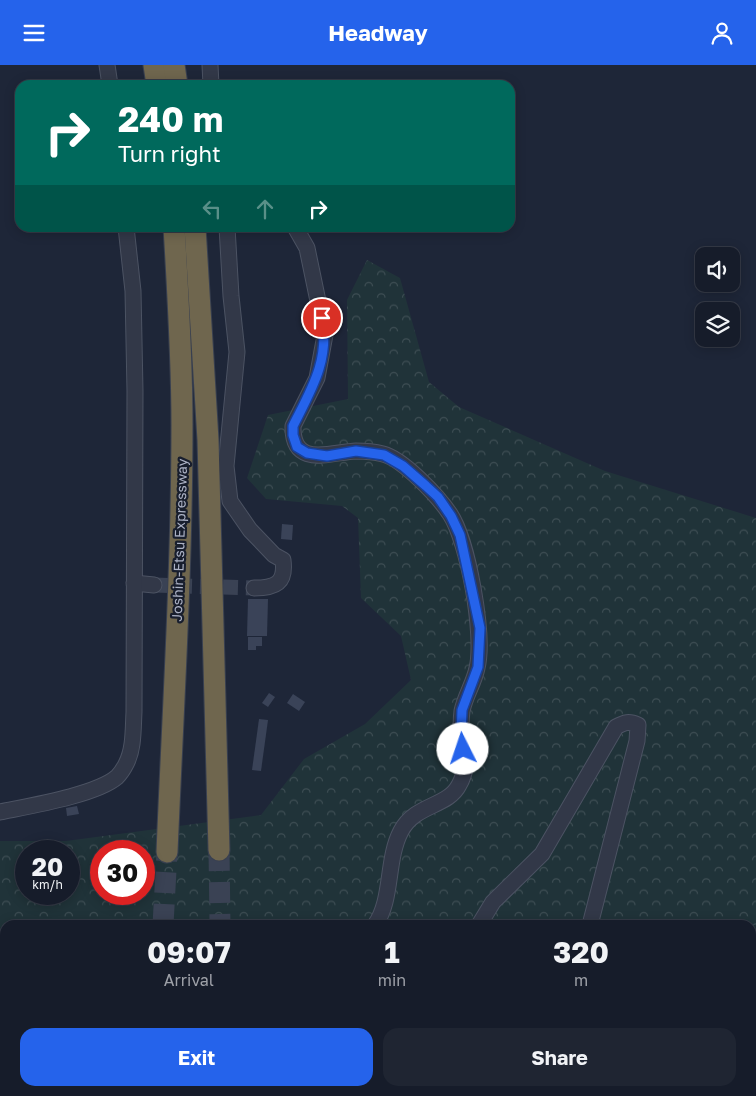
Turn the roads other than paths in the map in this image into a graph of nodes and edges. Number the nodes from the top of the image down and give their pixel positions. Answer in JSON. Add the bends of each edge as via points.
{"nodes":[{"id":1,"x":107,"y":65,"type":"edge"},
{"id":2,"x":154,"y":65,"type":"edge"},
{"id":3,"x":174,"y":65,"type":"edge"},
{"id":4,"x":109,"y":80,"type":"edge"},
{"id":5,"x":156,"y":80,"type":"edge"},
{"id":6,"x":176,"y":80,"type":"edge"},
{"id":7,"x":127,"y":232,"type":"edge"},
{"id":8,"x":174,"y":232,"type":"edge"},
{"id":9,"x":195,"y":232,"type":"edge"},
{"id":10,"x":227,"y":232,"type":"edge"},
{"id":11,"x":298,"y":232,"type":"edge"},
{"id":12,"x":134,"y":583,"type":"junction"},
{"id":13,"x":154,"y":585,"type":"tunnel mouth"},
{"id":14,"x":254,"y":588,"type":"tunnel mouth"},
{"id":15,"x":0,"y":811,"type":"edge"},
{"id":16,"x":219,"y":850,"type":"tunnel mouth"},
{"id":17,"x":167,"y":852,"type":"tunnel mouth"},
{"id":18,"x":378,"y":920,"type":"edge"},
{"id":19,"x":482,"y":920,"type":"edge"},
{"id":20,"x":590,"y":920,"type":"edge"}],
"edges":[{"from":1,"to":4,"type":"street"},
{"from":2,"to":5,"type":"highway"},
{"from":3,"to":6,"type":"highway"},
{"from":7,"to":12,"type":"street","via":[[133,291]]},
{"from":8,"to":17,"type":"highway","name":"Joshin-Etsu Expressway","via":[[181,479]]},
{"from":9,"to":16,"type":"highway","name":"Joshin-Etsu Expressway","via":[[208,440]]},
{"from":10,"to":14,"type":"street","via":[[237,352],[226,466],[230,501],[250,530],[283,560],[285,571],[280,581],[270,588]]},
{"from":11,"to":18,"type":"street","via":[[307,248],[325,335],[317,378],[293,426],[297,447],[307,453],[327,456],[356,451],[384,455],[403,466],[438,497],[460,535],[480,628],[478,667],[462,710],[461,734],[466,763],[458,787],[444,801],[411,817],[400,832]]},
{"from":12,"to":13,"type":"street"},
{"from":12,"to":15,"type":"street","via":[[134,712],[131,751],[126,764],[118,777],[102,786],[72,796]]},
{"from":19,"to":20,"type":"street","via":[[493,902],[542,855],[616,727],[630,722],[638,725],[637,741]]}]}
